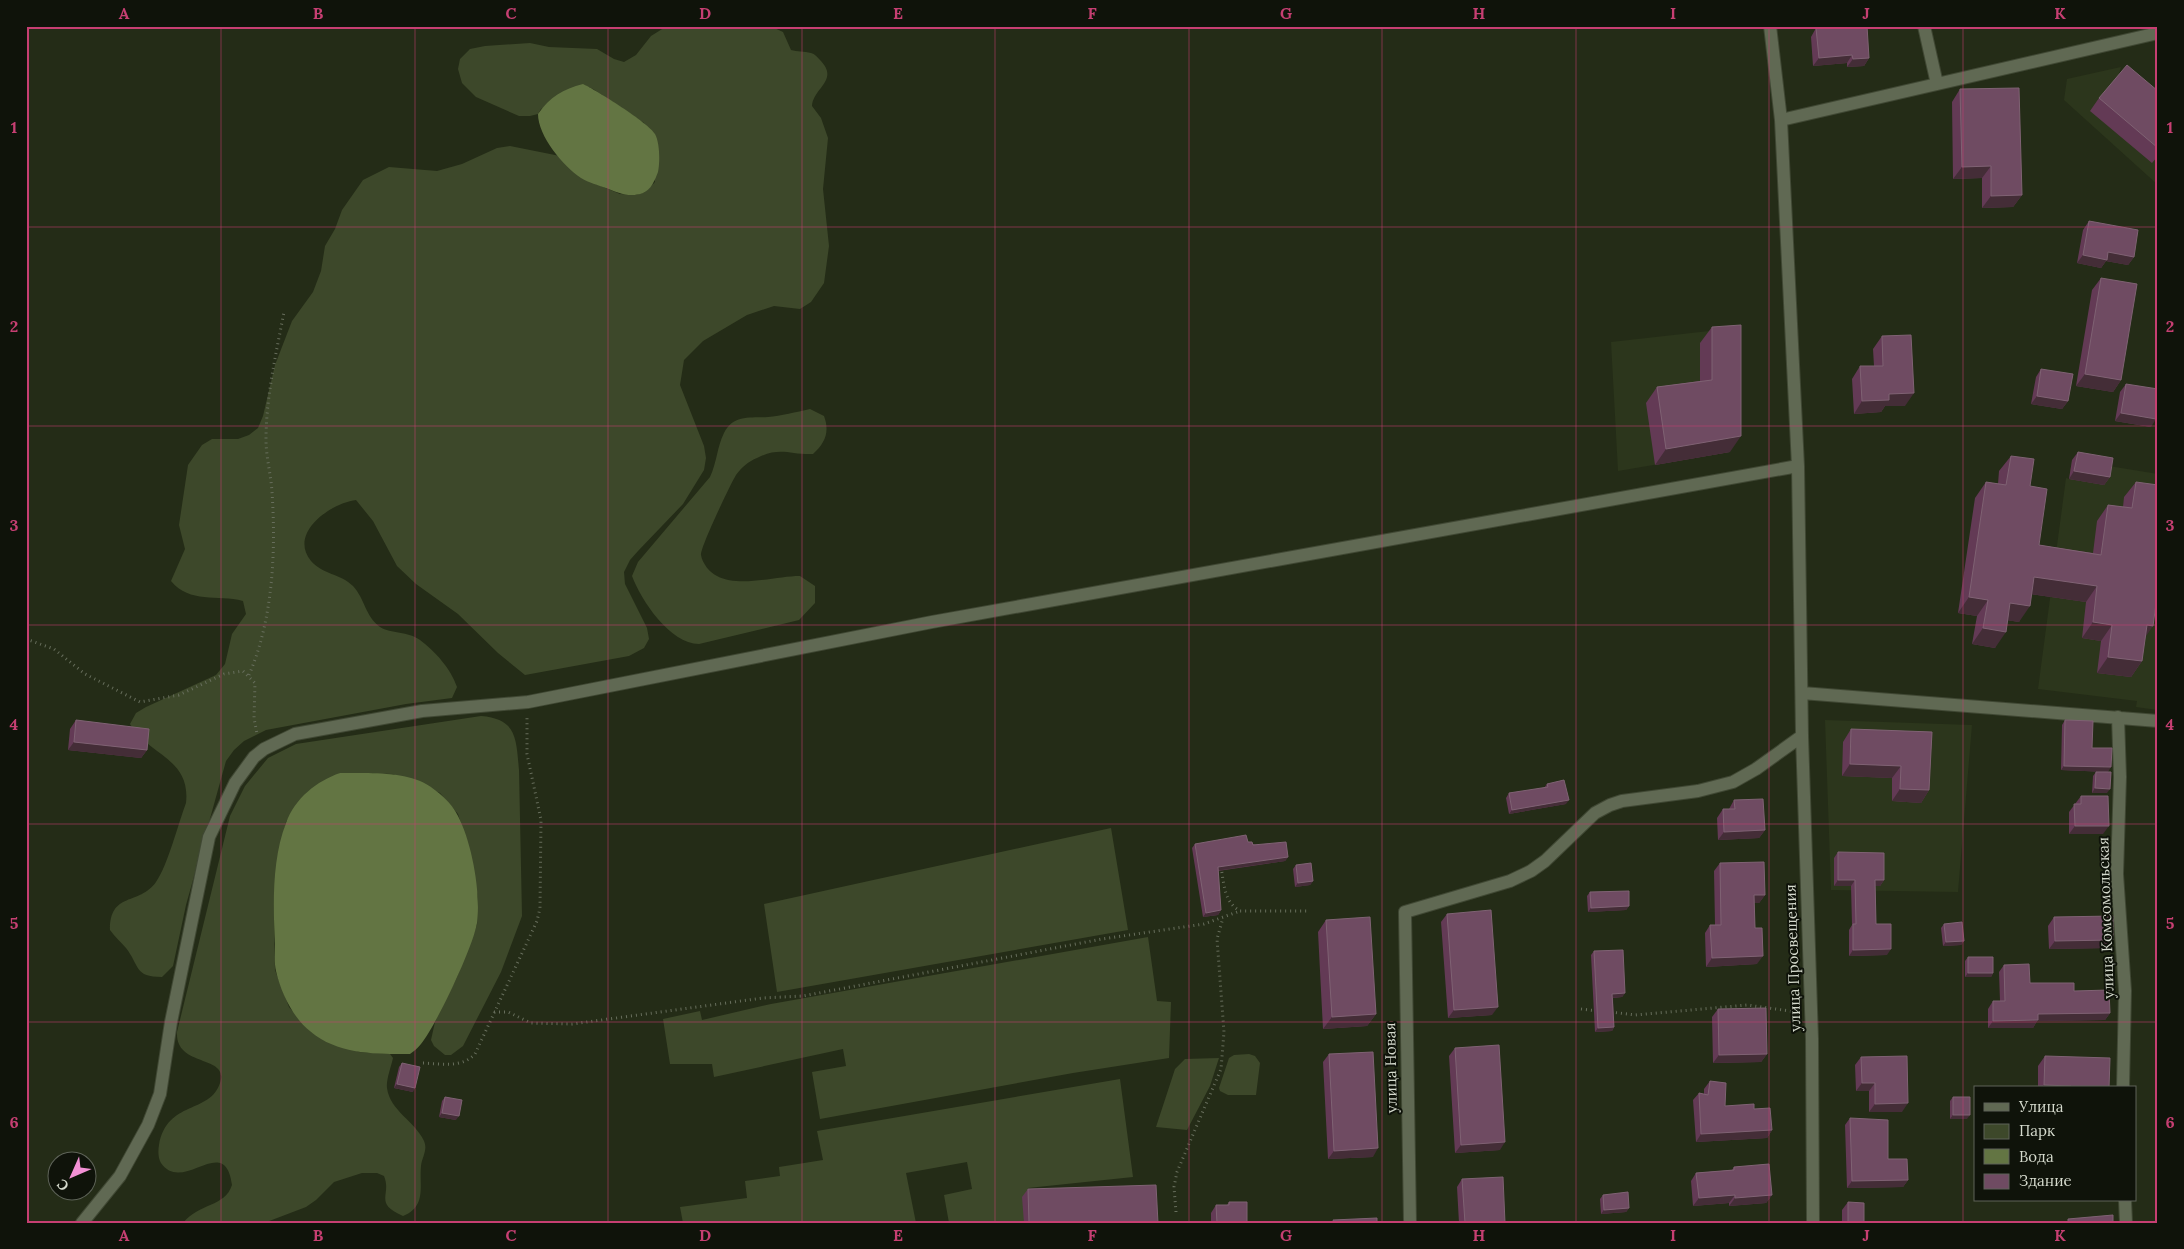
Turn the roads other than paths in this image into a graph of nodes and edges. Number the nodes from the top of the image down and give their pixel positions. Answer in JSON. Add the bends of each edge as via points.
{"nodes":[{"id":1,"x":1770,"y":26,"type":"edge"},
{"id":2,"x":1924,"y":26,"type":"edge"},
{"id":3,"x":2158,"y":33,"type":"edge"},
{"id":4,"x":1937,"y":84,"type":"junction"},
{"id":5,"x":1781,"y":120,"type":"junction"},
{"id":6,"x":1798,"y":466,"type":"junction"},
{"id":7,"x":1802,"y":693,"type":"junction"},
{"id":8,"x":2118,"y":717,"type":"junction"},
{"id":9,"x":2158,"y":721,"type":"edge"},
{"id":10,"x":1802,"y":736,"type":"junction"},
{"id":11,"x":2123,"y":1086,"type":"edge"},
{"id":12,"x":2125,"y":1202,"type":"edge"},
{"id":13,"x":82,"y":1223,"type":"edge"},
{"id":14,"x":1410,"y":1223,"type":"edge"},
{"id":15,"x":1813,"y":1223,"type":"edge"},
{"id":16,"x":2126,"y":1223,"type":"edge"}],
"edges":[{"from":1,"to":5,"type":"street","name":"улица Просвещения"},
{"from":2,"to":4,"type":"street"},
{"from":3,"to":4,"type":"street"},
{"from":4,"to":5,"type":"street"},
{"from":5,"to":6,"type":"street","name":"улица Просвещения"},
{"from":6,"to":7,"type":"street","name":"улица Просвещения"},
{"from":6,"to":13,"type":"street","via":[[932,622],[528,702],[422,712],[295,734],[264,748],[254,757],[235,783],[209,837],[171,1022],[160,1094],[148,1125],[120,1176]]},
{"from":7,"to":8,"type":"street"},
{"from":7,"to":10,"type":"street","name":"улица Просвещения"},
{"from":8,"to":9,"type":"street"},
{"from":8,"to":11,"type":"street","name":"улица Комсомольская","via":[[2117,874],[2125,991]]},
{"from":10,"to":14,"type":"street","name":"улица Новая","via":[[1733,782],[1610,805],[1596,813],[1531,871],[1405,912]]},
{"from":10,"to":15,"type":"street","name":"улица Просвещения","via":[[1811,1015]]},
{"from":12,"to":16,"type":"street"}]}
